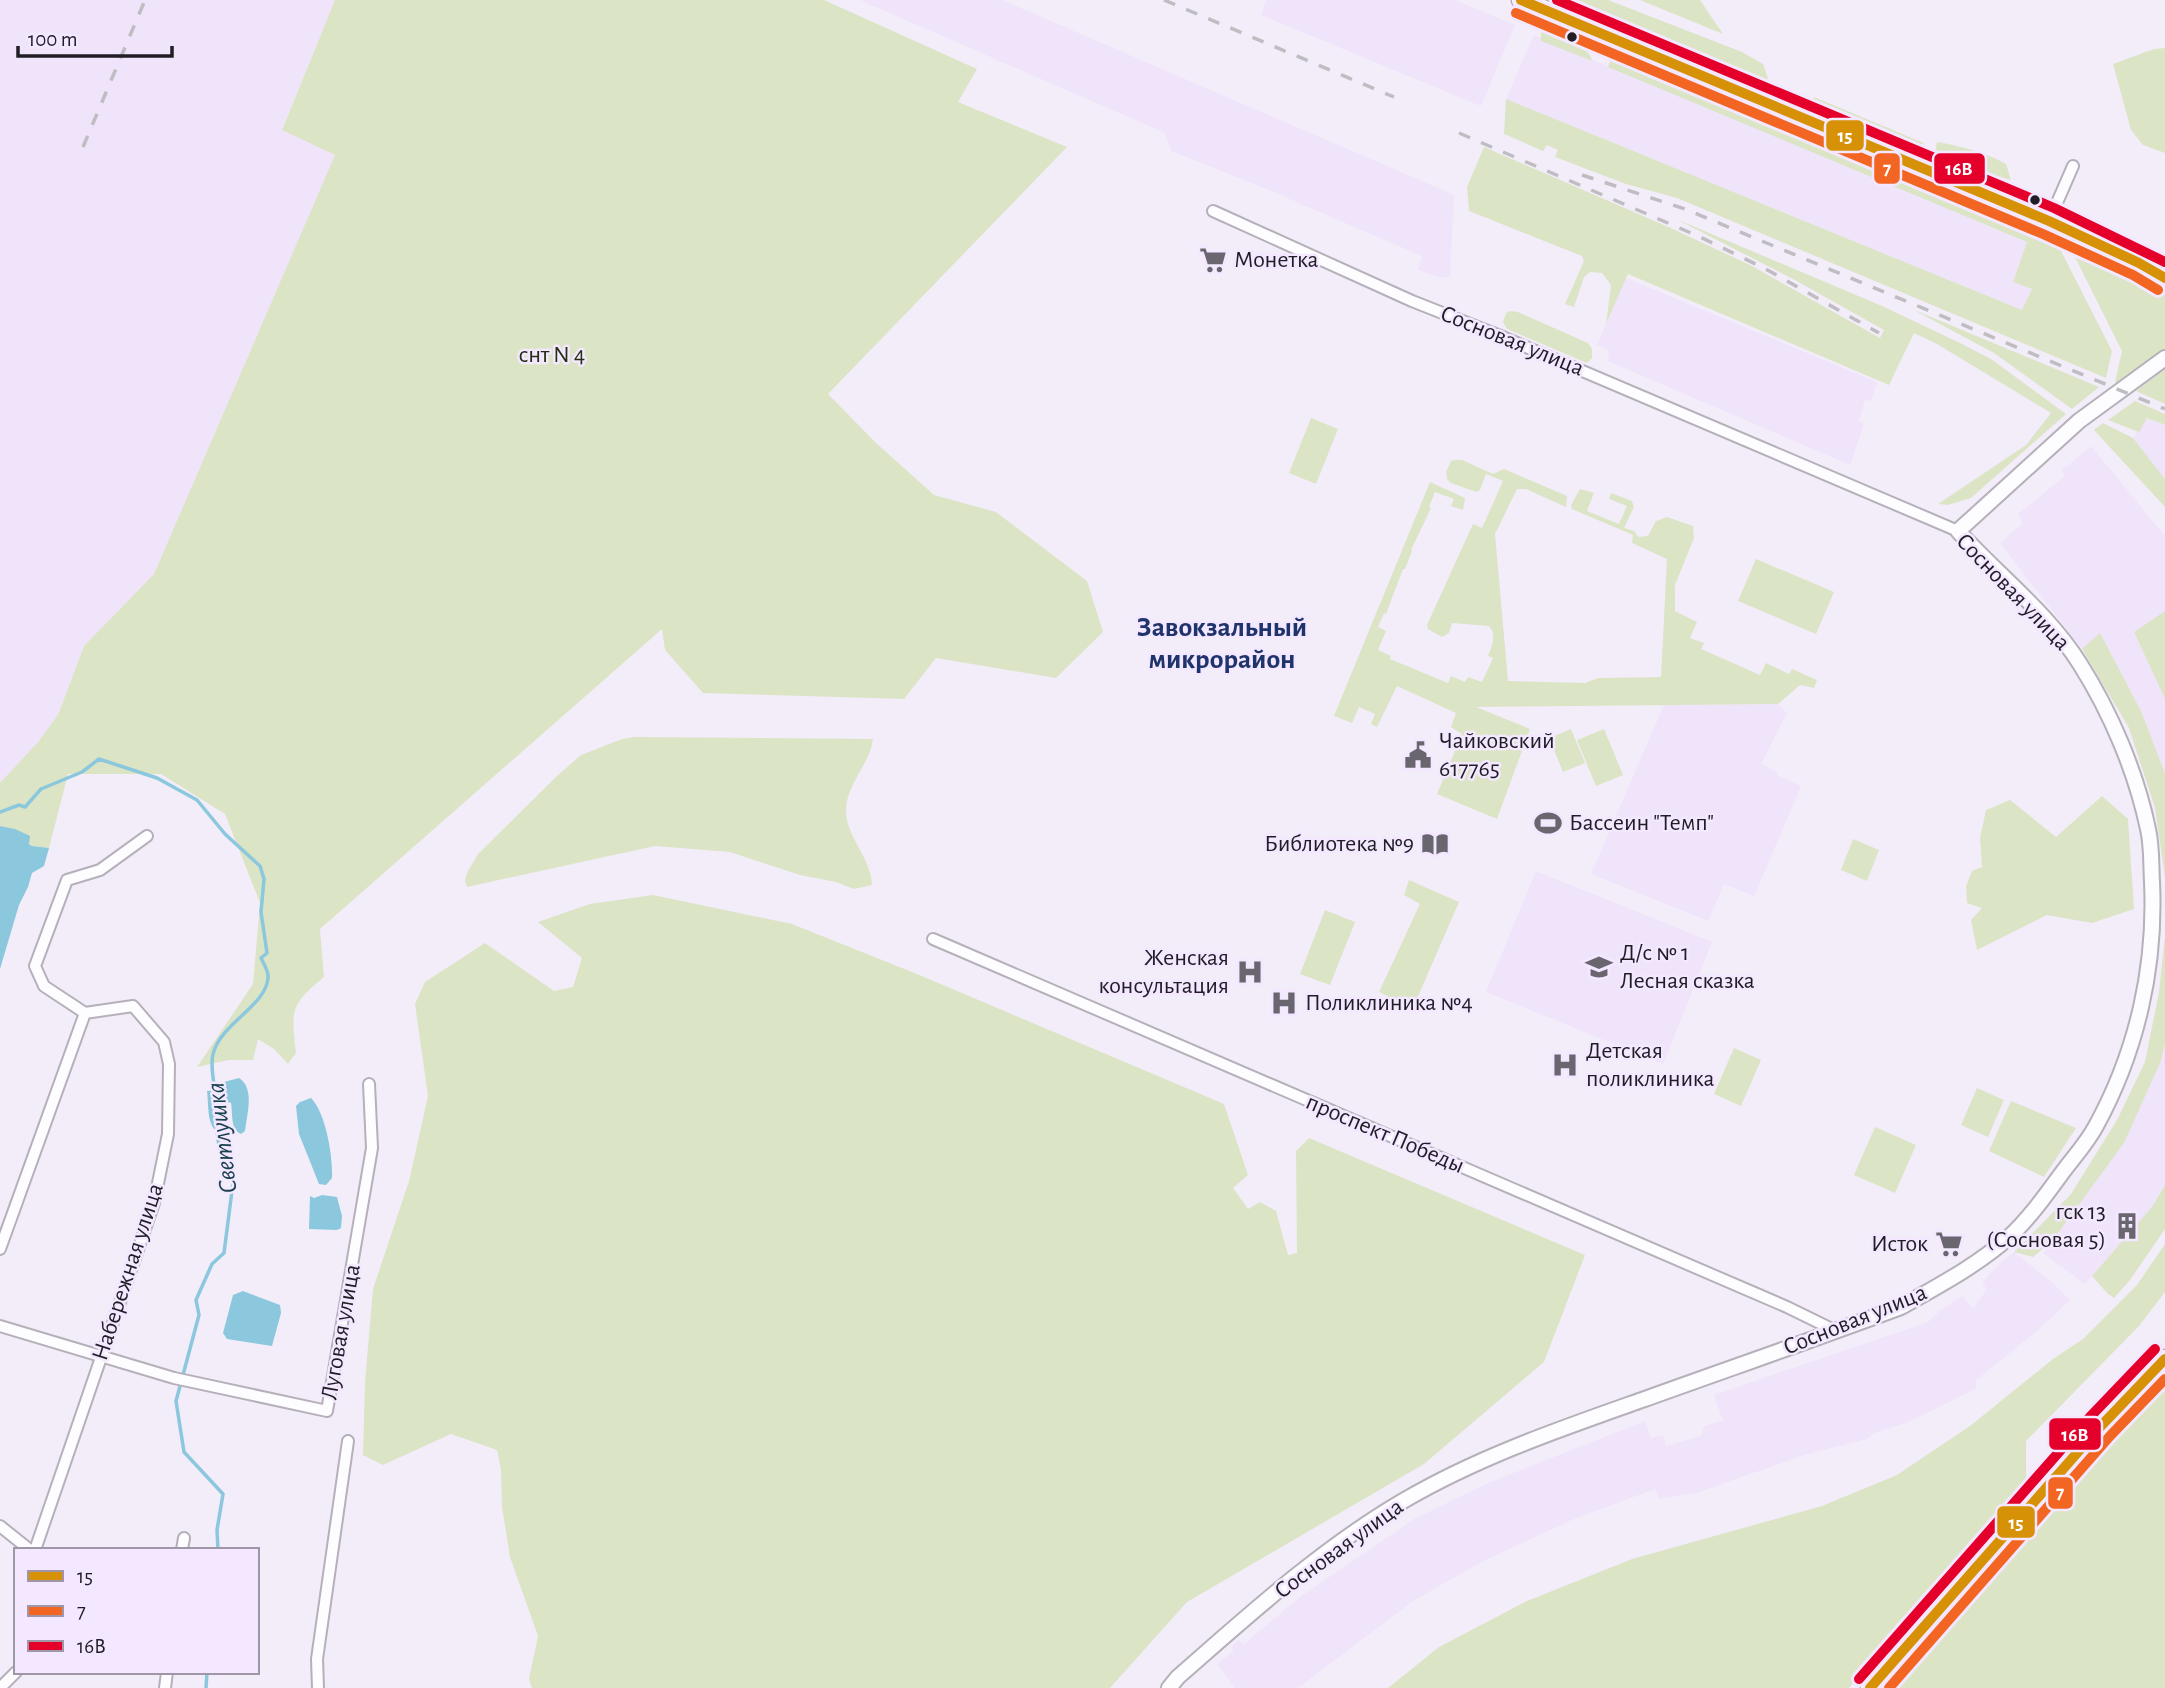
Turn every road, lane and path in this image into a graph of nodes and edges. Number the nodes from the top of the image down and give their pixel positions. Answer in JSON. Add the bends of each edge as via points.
{"nodes":[{"id":1,"x":1521,"y":0,"type":"edge"},
{"id":2,"x":2073,"y":166,"type":"dead end"},
{"id":3,"x":1213,"y":211,"type":"dead end"},
{"id":4,"x":2049,"y":221,"type":"junction"},
{"id":5,"x":2139,"y":263,"type":"junction"},
{"id":6,"x":2165,"y":269,"type":"edge"},
{"id":7,"x":2165,"y":278,"type":"edge"},
{"id":8,"x":2165,"y":358,"type":"edge"},
{"id":9,"x":1958,"y":531,"type":"junction"},
{"id":10,"x":147,"y":836,"type":"dead end"},
{"id":11,"x":933,"y":939,"type":"dead end"},
{"id":12,"x":85,"y":1013,"type":"junction"},
{"id":13,"x":369,"y":1084,"type":"dead end"},
{"id":14,"x":0,"y":1249,"type":"edge"},
{"id":15,"x":0,"y":1326,"type":"edge"},
{"id":16,"x":1836,"y":1331,"type":"junction"},
{"id":17,"x":101,"y":1357,"type":"junction"},
{"id":18,"x":2165,"y":1359,"type":"edge"},
{"id":19,"x":348,"y":1441,"type":"dead end"},
{"id":20,"x":0,"y":1526,"type":"edge"},
{"id":21,"x":30,"y":1548,"type":"edge"},
{"id":22,"x":34,"y":1548,"type":"edge"},
{"id":23,"x":14,"y":1674,"type":"edge"},
{"id":24,"x":0,"y":1688,"type":"edge"},
{"id":25,"x":318,"y":1688,"type":"edge"},
{"id":26,"x":1169,"y":1688,"type":"edge"},
{"id":27,"x":1870,"y":1688,"type":"edge"}],
"edges":[{"from":1,"to":4,"type":"main road"},
{"from":2,"to":4,"type":"street"},
{"from":3,"to":9,"type":"street","name":"Сосновая улица","via":[[1412,301]]},
{"from":4,"to":5,"type":"main road"},
{"from":5,"to":6,"type":"main road"},
{"from":5,"to":7,"type":"main road"},
{"from":8,"to":9,"type":"street","via":[[2079,421]]},
{"from":9,"to":16,"type":"street","name":"Сосновая улица","via":[[2034,607],[2079,663],[2105,709],[2136,784],[2149,832],[2153,912],[2148,978],[2139,1021],[2095,1128],[2008,1238],[1953,1278],[1901,1307]]},
{"from":10,"to":12,"type":"street","via":[[100,870],[66,880],[35,966],[44,986]]},
{"from":11,"to":16,"type":"street","name":"проспект Победы"},
{"from":12,"to":14,"type":"street"},
{"from":12,"to":17,"type":"street","name":"Набережная улица","via":[[133,1006],[164,1042],[169,1064],[168,1134],[154,1203]]},
{"from":13,"to":17,"type":"street","name":"Луговая улица","via":[[372,1149],[327,1411]]},
{"from":15,"to":17,"type":"street","name":"Луговая улица"},
{"from":16,"to":26,"type":"street","name":"Сосновая улица","via":[[1534,1438],[1402,1501],[1333,1547]]},
{"from":17,"to":22,"type":"street","name":"Набережная улица"},
{"from":18,"to":27,"type":"main road"},
{"from":19,"to":25,"type":"street","via":[[317,1659]]},
{"from":20,"to":21,"type":"street"},
{"from":23,"to":24,"type":"street"}]}
